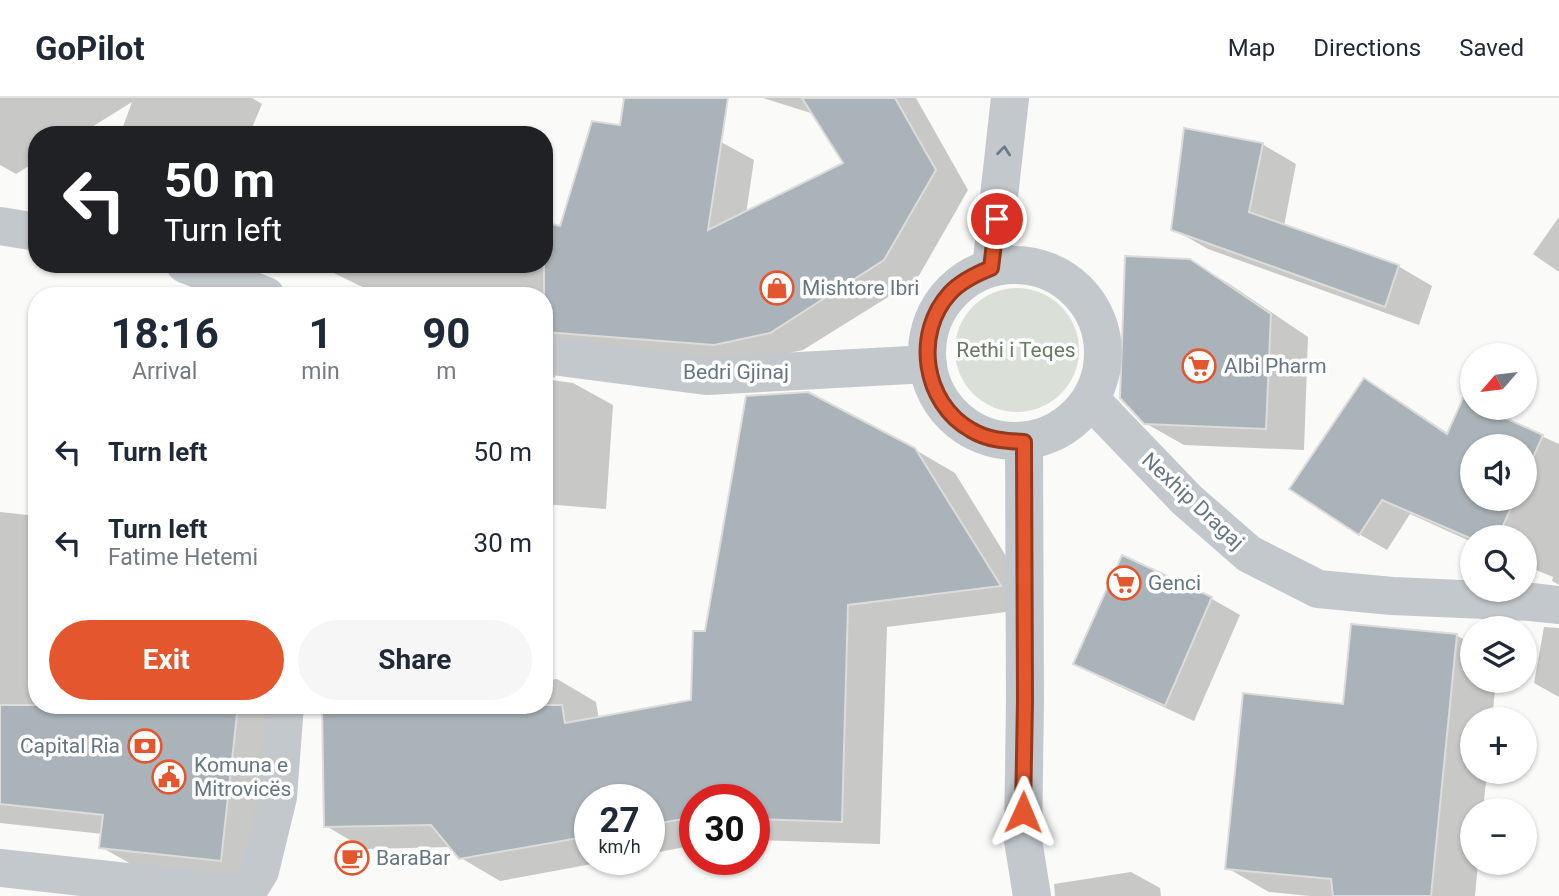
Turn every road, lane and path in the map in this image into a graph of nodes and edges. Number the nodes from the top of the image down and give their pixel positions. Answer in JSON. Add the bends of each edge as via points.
{"nodes":[{"id":1,"x":1010,"y":98,"type":"edge"},
{"id":2,"x":0,"y":226,"type":"edge"},
{"id":3,"x":28,"y":231,"type":"edge"},
{"id":4,"x":991,"y":268,"type":"junction"},
{"id":5,"x":208,"y":273,"type":"edge"},
{"id":6,"x":243,"y":287,"type":"edge"},
{"id":7,"x":553,"y":356,"type":"edge"},
{"id":8,"x":928,"y":364,"type":"junction"},
{"id":9,"x":1091,"y":400,"type":"junction"},
{"id":10,"x":1024,"y":442,"type":"junction"},
{"id":11,"x":1559,"y":605,"type":"edge"},
{"id":12,"x":284,"y":714,"type":"edge"},
{"id":13,"x":0,"y":868,"type":"edge"},
{"id":14,"x":1032,"y":896,"type":"edge"}],
"edges":[{"from":4,"to":1,"type":"street","one_way":true},
{"from":2,"to":3,"type":"street"},
{"from":4,"to":8,"type":"street","via":[[968,278],[949,294],[935,315],[928,339]]},
{"from":4,"to":9,"type":"street","via":[[1021,264],[1051,272],[1076,289],[1094,312],[1103,341],[1102,372]]},
{"from":5,"to":6,"type":"street"},
{"from":7,"to":8,"type":"street","name":"Bedri Gjinaj","via":[[706,376]]},
{"from":8,"to":10,"type":"street","via":[[934,391],[950,413],[971,430],[996,440]]},
{"from":9,"to":10,"type":"street","via":[[1073,421],[1050,435]]},
{"from":9,"to":11,"type":"street","name":"Nexhip Dragaj","via":[[1187,500],[1249,554],[1318,589]]},
{"from":10,"to":14,"type":"street","via":[[1023,840]]},
{"from":12,"to":13,"type":"street","via":[[278,797],[260,871],[252,884],[239,892]]}]}
